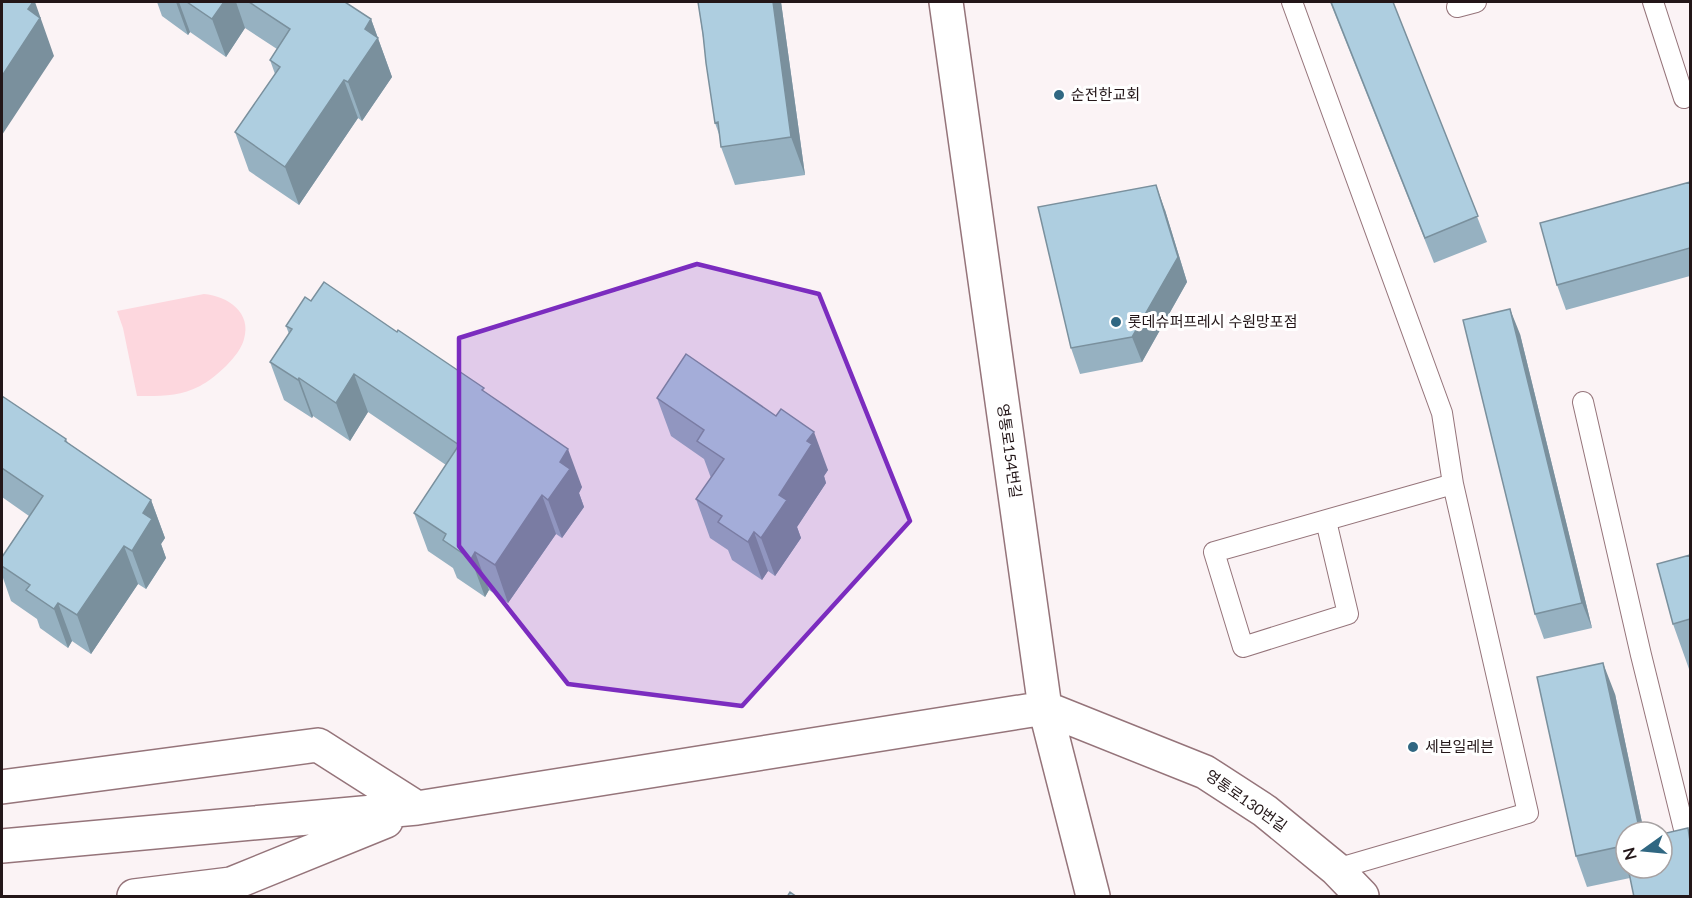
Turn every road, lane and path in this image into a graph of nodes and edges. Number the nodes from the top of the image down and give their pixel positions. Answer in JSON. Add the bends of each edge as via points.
{"nodes":[{"id":1,"x":946,"y":2,"type":"edge"},
{"id":2,"x":1292,"y":2,"type":"edge"},
{"id":3,"x":1653,"y":2,"type":"edge"},
{"id":4,"x":1684,"y":98,"type":"dead end"},
{"id":5,"x":1583,"y":402,"type":"dead end"},
{"id":6,"x":1453,"y":484,"type":"junction"},
{"id":7,"x":1326,"y":521,"type":"junction"},
{"id":8,"x":1045,"y":708,"type":"junction"},
{"id":9,"x":2,"y":787,"type":"edge"},
{"id":10,"x":417,"y":808,"type":"junction"},
{"id":11,"x":1690,"y":829,"type":"edge"},
{"id":12,"x":2,"y":846,"type":"edge"},
{"id":13,"x":1336,"y":869,"type":"junction"},
{"id":14,"x":134,"y":897,"type":"edge"},
{"id":15,"x":1093,"y":897,"type":"edge"},
{"id":16,"x":1362,"y":897,"type":"edge"}],
"edges":[{"from":1,"to":8,"type":"street","name":"영통로154번길"},
{"from":2,"to":6,"type":"lane","via":[[1442,413]]},
{"from":3,"to":4,"type":"lane"},
{"from":5,"to":11,"type":"lane","via":[[1684,829]]},
{"from":6,"to":7,"type":"lane"},
{"from":6,"to":13,"type":"lane","via":[[1528,813]]},
{"from":7,"to":7,"type":"lane","via":[[1214,552],[1243,647],[1348,614]]},
{"from":8,"to":10,"type":"street"},
{"from":8,"to":13,"type":"street","name":"영통로130번길","via":[[1204,772],[1265,811]]},
{"from":8,"to":15,"type":"street","name":"영통로154번길"},
{"from":9,"to":10,"type":"street","via":[[318,745]]},
{"from":10,"to":12,"type":"street"},
{"from":10,"to":14,"type":"street","via":[[231,884]]},
{"from":13,"to":16,"type":"street","name":"영통로130번길"}]}
